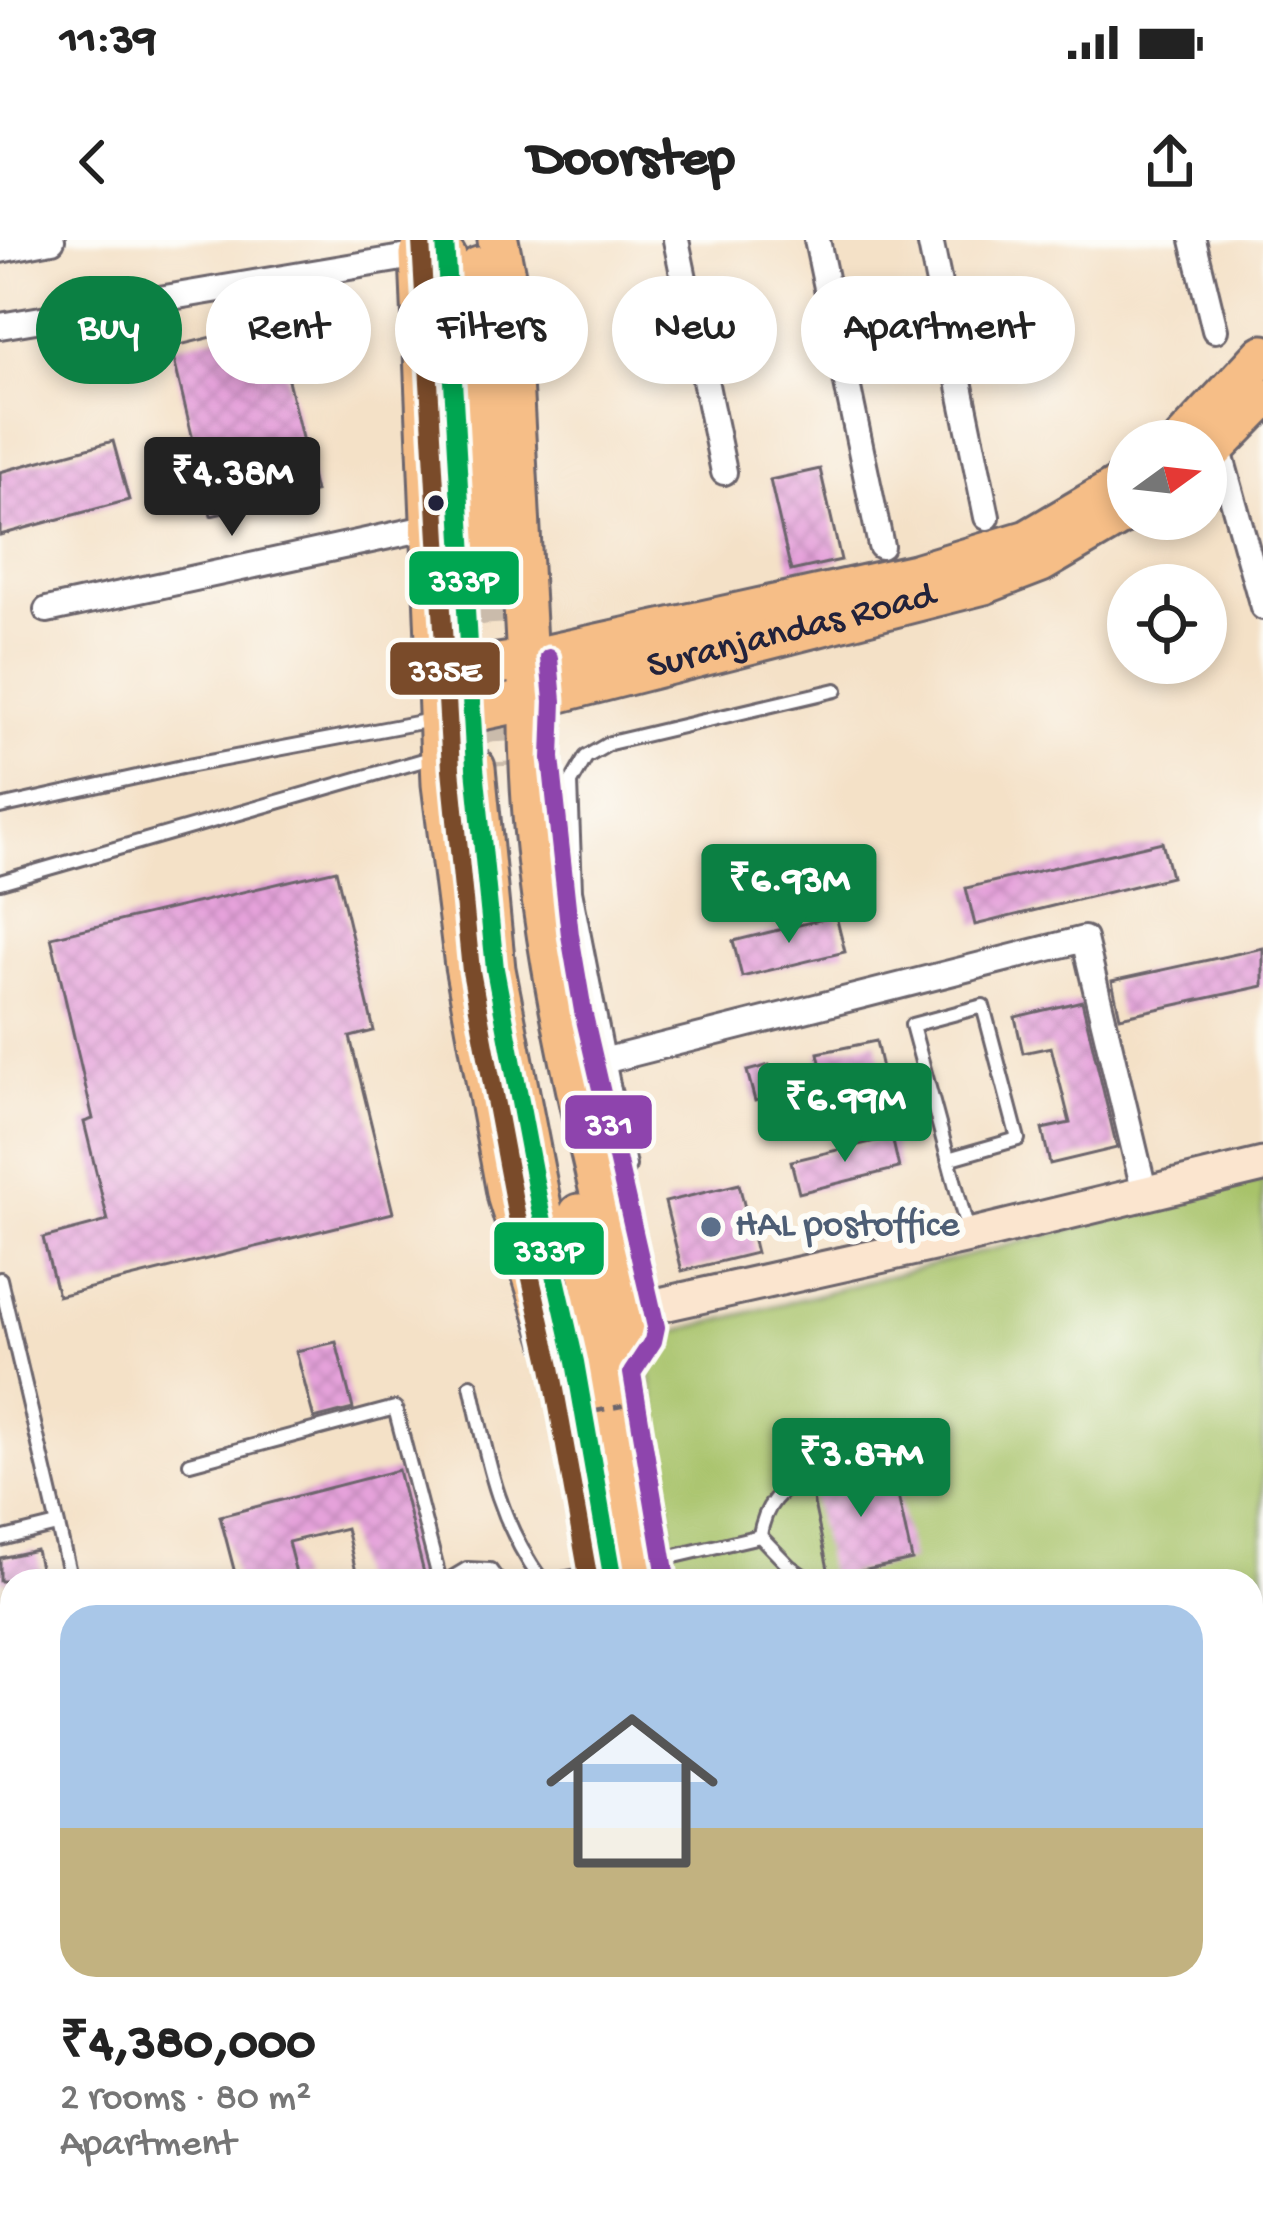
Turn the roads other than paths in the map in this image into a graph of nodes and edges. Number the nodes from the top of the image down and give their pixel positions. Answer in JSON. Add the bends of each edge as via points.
{"nodes":[{"id":1,"x":52,"y":240,"type":"edge"},
{"id":2,"x":477,"y":240,"type":"edge"},
{"id":3,"x":498,"y":240,"type":"edge"},
{"id":4,"x":676,"y":240,"type":"edge"},
{"id":5,"x":817,"y":240,"type":"edge"},
{"id":6,"x":930,"y":240,"type":"edge"},
{"id":7,"x":1193,"y":240,"type":"edge"},
{"id":8,"x":430,"y":245,"type":"edge"},
{"id":9,"x":0,"y":250,"type":"edge"},
{"id":10,"x":0,"y":326,"type":"edge"},
{"id":11,"x":1214,"y":330,"type":"dead end"},
{"id":12,"x":1263,"y":355,"type":"edge"},
{"id":13,"x":1263,"y":399,"type":"edge"},
{"id":14,"x":1218,"y":420,"type":"edge"},
{"id":15,"x":1227,"y":425,"type":"edge"},
{"id":16,"x":724,"y":472,"type":"dead end"},
{"id":17,"x":1107,"y":493,"type":"edge"},
{"id":18,"x":1227,"y":506,"type":"edge"},
{"id":19,"x":987,"y":517,"type":"dead end"},
{"id":20,"x":1107,"y":523,"type":"edge"},
{"id":21,"x":430,"y":527,"type":"junction"},
{"id":22,"x":881,"y":546,"type":"dead end"},
{"id":23,"x":1263,"y":607,"type":"edge"},
{"id":24,"x":47,"y":610,"type":"dead end"},
{"id":25,"x":525,"y":660,"type":"junction"},
{"id":26,"x":437,"y":673,"type":"junction"},
{"id":27,"x":836,"y":690,"type":"dead end"},
{"id":28,"x":530,"y":700,"type":"junction"},
{"id":29,"x":465,"y":753,"type":"junction"},
{"id":30,"x":0,"y":807,"type":"edge"},
{"id":31,"x":0,"y":882,"type":"edge"},
{"id":32,"x":607,"y":1060,"type":"junction"},
{"id":33,"x":948,"y":1159,"type":"junction"},
{"id":34,"x":1263,"y":1165,"type":"edge"},
{"id":35,"x":1145,"y":1194,"type":"junction"},
{"id":36,"x":600,"y":1196,"type":"junction"},
{"id":37,"x":969,"y":1236,"type":"junction"},
{"id":38,"x":0,"y":1279,"type":"edge"},
{"id":39,"x":628,"y":1312,"type":"junction"},
{"id":40,"x":606,"y":1364,"type":"junction"},
{"id":41,"x":471,"y":1385,"type":"dead end"},
{"id":42,"x":190,"y":1463,"type":"dead end"},
{"id":43,"x":807,"y":1474,"type":"dead end"},
{"id":44,"x":57,"y":1525,"type":"junction"},
{"id":45,"x":760,"y":1536,"type":"junction"},
{"id":46,"x":0,"y":1539,"type":"edge"},
{"id":47,"x":68,"y":1569,"type":"edge"},
{"id":48,"x":441,"y":1569,"type":"edge"},
{"id":49,"x":536,"y":1569,"type":"edge"},
{"id":50,"x":626,"y":1569,"type":"edge"},
{"id":51,"x":644,"y":1569,"type":"edge"},
{"id":52,"x":792,"y":1569,"type":"edge"}],
"edges":[{"from":1,"to":9,"type":"street"},
{"from":2,"to":8,"type":"main road","via":[[478,586]]},
{"from":3,"to":25,"type":"main road","via":[[507,284]]},
{"from":4,"to":16,"type":"street"},
{"from":5,"to":22,"type":"street"},
{"from":6,"to":19,"type":"street"},
{"from":7,"to":11,"type":"street"},
{"from":8,"to":10,"type":"street"},
{"from":8,"to":21,"type":"main road"},
{"from":12,"to":14,"type":"main road"},
{"from":13,"to":15,"type":"main road"},
{"from":17,"to":25,"type":"main road","name":"Suranjandas Road","via":[[1028,540],[915,574]]},
{"from":18,"to":23,"type":"street"},
{"from":20,"to":28,"type":"main road","name":"Suranjandas Road","via":[[984,584]]},
{"from":21,"to":24,"type":"street"},
{"from":21,"to":26,"type":"main road"},
{"from":25,"to":26,"type":"main road","name":"Suranjandas Road"},
{"from":25,"to":28,"type":"main road"},
{"from":26,"to":29,"type":"main road"},
{"from":27,"to":32,"type":"lane","via":[[610,743],[586,757],[572,783],[574,890]]},
{"from":28,"to":29,"type":"main road","name":"Suranjandas Road"},
{"from":28,"to":36,"type":"main road","via":[[527,759],[546,938]]},
{"from":29,"to":30,"type":"lane","via":[[182,767]]},
{"from":29,"to":31,"type":"lane","via":[[423,757]]},
{"from":29,"to":40,"type":"main road","via":[[526,962]]},
{"from":29,"to":40,"type":"main road","via":[[464,966],[508,1198],[554,1340]]},
{"from":32,"to":35,"type":"street","via":[[1084,939]]},
{"from":32,"to":36,"type":"lane","via":[[629,1166],[616,1189]]},
{"from":33,"to":33,"type":"lane","via":[[912,1025],[983,1006],[1018,1139]]},
{"from":33,"to":37,"type":"lane"},
{"from":34,"to":35,"type":"street"},
{"from":35,"to":37,"type":"street"},
{"from":36,"to":39,"type":"main road"},
{"from":37,"to":39,"type":"street"},
{"from":38,"to":44,"type":"lane"},
{"from":39,"to":40,"type":"main road","via":[[632,1330]]},
{"from":40,"to":50,"type":"main road"},
{"from":41,"to":49,"type":"lane","via":[[492,1483],[516,1545]]},
{"from":42,"to":48,"type":"lane","via":[[395,1408]]},
{"from":43,"to":45,"type":"lane","via":[[783,1488]]},
{"from":44,"to":46,"type":"lane"},
{"from":44,"to":47,"type":"lane"},
{"from":45,"to":51,"type":"lane"},
{"from":45,"to":52,"type":"lane"}]}
